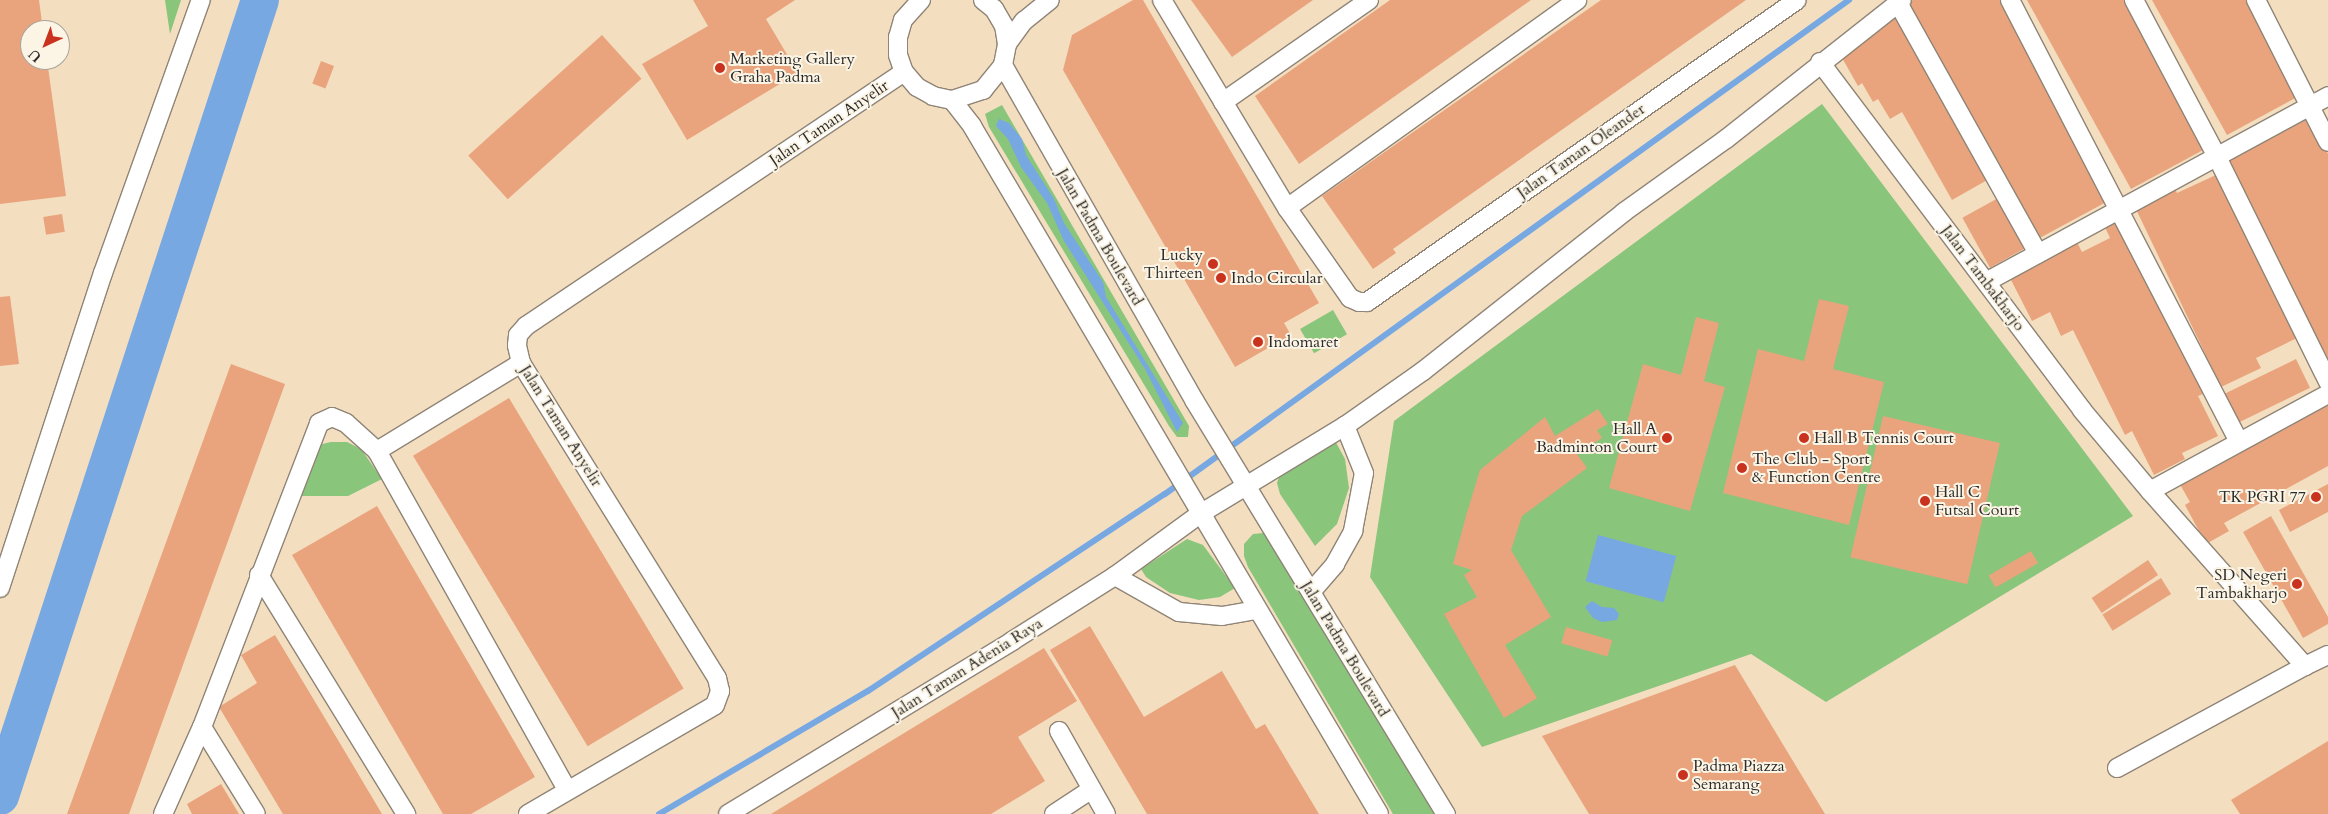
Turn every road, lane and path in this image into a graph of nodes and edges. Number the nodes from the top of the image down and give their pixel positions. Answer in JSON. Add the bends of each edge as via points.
{"nodes":[{"id":1,"x":201,"y":0,"type":"edge"},
{"id":2,"x":921,"y":0,"type":"edge"},
{"id":3,"x":983,"y":0,"type":"edge"},
{"id":4,"x":1050,"y":0,"type":"edge"},
{"id":5,"x":1162,"y":0,"type":"edge"},
{"id":6,"x":1369,"y":0,"type":"edge"},
{"id":7,"x":1577,"y":0,"type":"edge"},
{"id":8,"x":1797,"y":0,"type":"edge"},
{"id":9,"x":2010,"y":0,"type":"edge"},
{"id":10,"x":2134,"y":0,"type":"edge"},
{"id":11,"x":2256,"y":0,"type":"edge"},
{"id":12,"x":1900,"y":2,"type":"edge"},
{"id":13,"x":1007,"y":44,"type":"junction"},
{"id":14,"x":1820,"y":62,"type":"junction"},
{"id":15,"x":1003,"y":65,"type":"junction"},
{"id":16,"x":904,"y":72,"type":"junction"},
{"id":17,"x":2328,"y":96,"type":"edge"},
{"id":18,"x":952,"y":100,"type":"junction"},
{"id":19,"x":1223,"y":102,"type":"junction"},
{"id":20,"x":2311,"y":106,"type":"junction"},
{"id":21,"x":2328,"y":142,"type":"edge"},
{"id":22,"x":2217,"y":157,"type":"junction"},
{"id":23,"x":1286,"y":208,"type":"junction"},
{"id":24,"x":2119,"y":210,"type":"junction"},
{"id":25,"x":2038,"y":254,"type":"junction"},
{"id":26,"x":1986,"y":282,"type":"junction"},
{"id":27,"x":521,"y":363,"type":"junction"},
{"id":28,"x":2328,"y":382,"type":"edge"},
{"id":29,"x":2328,"y":394,"type":"edge"},
{"id":30,"x":1345,"y":426,"type":"junction"},
{"id":31,"x":2239,"y":441,"type":"junction"},
{"id":32,"x":377,"y":451,"type":"junction"},
{"id":33,"x":1246,"y":485,"type":"junction"},
{"id":34,"x":2150,"y":492,"type":"junction"},
{"id":35,"x":1200,"y":513,"type":"junction"},
{"id":36,"x":259,"y":575,"type":"junction"},
{"id":37,"x":1115,"y":576,"type":"junction"},
{"id":38,"x":0,"y":588,"type":"edge"},
{"id":39,"x":1311,"y":592,"type":"junction"},
{"id":40,"x":1257,"y":610,"type":"junction"},
{"id":41,"x":2328,"y":655,"type":"edge"},
{"id":42,"x":2305,"y":666,"type":"junction"},
{"id":43,"x":202,"y":727,"type":"junction"},
{"id":44,"x":1060,"y":731,"type":"dead end"},
{"id":45,"x":2117,"y":768,"type":"dead end"},
{"id":46,"x":566,"y":790,"type":"junction"},
{"id":47,"x":1092,"y":790,"type":"junction"},
{"id":48,"x":163,"y":814,"type":"edge"},
{"id":49,"x":256,"y":814,"type":"edge"},
{"id":50,"x":406,"y":814,"type":"edge"},
{"id":51,"x":528,"y":814,"type":"edge"},
{"id":52,"x":728,"y":814,"type":"edge"},
{"id":53,"x":1054,"y":814,"type":"edge"},
{"id":54,"x":1106,"y":814,"type":"edge"},
{"id":55,"x":1379,"y":814,"type":"edge"},
{"id":56,"x":1446,"y":814,"type":"edge"}],
"edges":[{"from":1,"to":38,"type":"street","via":[[104,273]]},
{"from":2,"to":16,"type":"street","via":[[903,20],[898,37],[898,55]]},
{"from":3,"to":13,"type":"street","via":[[994,9],[1004,26]]},
{"from":4,"to":13,"type":"street","via":[[1024,21]]},
{"from":5,"to":19,"type":"street"},
{"from":6,"to":19,"type":"street"},
{"from":7,"to":23,"type":"street"},
{"from":8,"to":23,"type":"street","name":"Jalan Taman Oleander","via":[[1367,302],[1350,298]]},
{"from":9,"to":24,"type":"street"},
{"from":10,"to":22,"type":"street"},
{"from":11,"to":20,"type":"street"},
{"from":12,"to":14,"type":"street","name":"Jalan Taman Adenia Raya"},
{"from":12,"to":25,"type":"street"},
{"from":13,"to":15,"type":"street"},
{"from":14,"to":26,"type":"street","name":"Jalan Tambakharjo"},
{"from":14,"to":30,"type":"street","name":"Jalan Taman Adenia Raya","via":[[1726,139],[1624,212],[1423,371]]},
{"from":15,"to":18,"type":"street","via":[[983,90]]},
{"from":15,"to":33,"type":"street","name":"Jalan Padma Boulevard"},
{"from":16,"to":18,"type":"street","via":[[917,87],[933,96]]},
{"from":16,"to":27,"type":"street","name":"Jalan Taman Anyelir","via":[[526,326],[518,335]]},
{"from":17,"to":20,"type":"street"},
{"from":18,"to":35,"type":"street","via":[[972,126]]},
{"from":19,"to":23,"type":"street"},
{"from":20,"to":21,"type":"street"},
{"from":20,"to":22,"type":"street"},
{"from":22,"to":24,"type":"street"},
{"from":22,"to":28,"type":"street"},
{"from":24,"to":25,"type":"street"},
{"from":24,"to":31,"type":"street"},
{"from":25,"to":26,"type":"street"},
{"from":26,"to":34,"type":"street","name":"Jalan Tambakharjo","via":[[2082,410]]},
{"from":27,"to":32,"type":"street"},
{"from":27,"to":46,"type":"street","name":"Jalan Taman Anyelir","via":[[717,678],[720,691],[715,706]]},
{"from":29,"to":31,"type":"street"},
{"from":30,"to":33,"type":"street","name":"Jalan Taman Adenia Raya"},
{"from":30,"to":39,"type":"street","via":[[1364,473],[1353,531],[1335,564]]},
{"from":31,"to":34,"type":"street"},
{"from":32,"to":36,"type":"street","via":[[346,423],[332,417],[319,423]]},
{"from":32,"to":46,"type":"street"},
{"from":33,"to":35,"type":"street","name":"Jalan Taman Adenia Raya"},
{"from":33,"to":39,"type":"street","name":"Jalan Padma Boulevard"},
{"from":34,"to":42,"type":"street","name":"Jalan Tambakharjo"},
{"from":35,"to":37,"type":"street","name":"Jalan Taman Adenia Raya"},
{"from":35,"to":40,"type":"street"},
{"from":36,"to":43,"type":"street"},
{"from":36,"to":50,"type":"street"},
{"from":37,"to":40,"type":"street","via":[[1178,612],[1222,616]]},
{"from":37,"to":52,"type":"street","name":"Jalan Taman Adenia Raya"},
{"from":39,"to":56,"type":"street","name":"Jalan Padma Boulevard"},
{"from":40,"to":55,"type":"street"},
{"from":41,"to":42,"type":"street"},
{"from":42,"to":45,"type":"street"},
{"from":43,"to":48,"type":"street"},
{"from":43,"to":49,"type":"street"},
{"from":44,"to":47,"type":"street"},
{"from":46,"to":51,"type":"street","name":"Jalan Taman Anyelir"},
{"from":47,"to":53,"type":"street"},
{"from":47,"to":54,"type":"street"}]}
